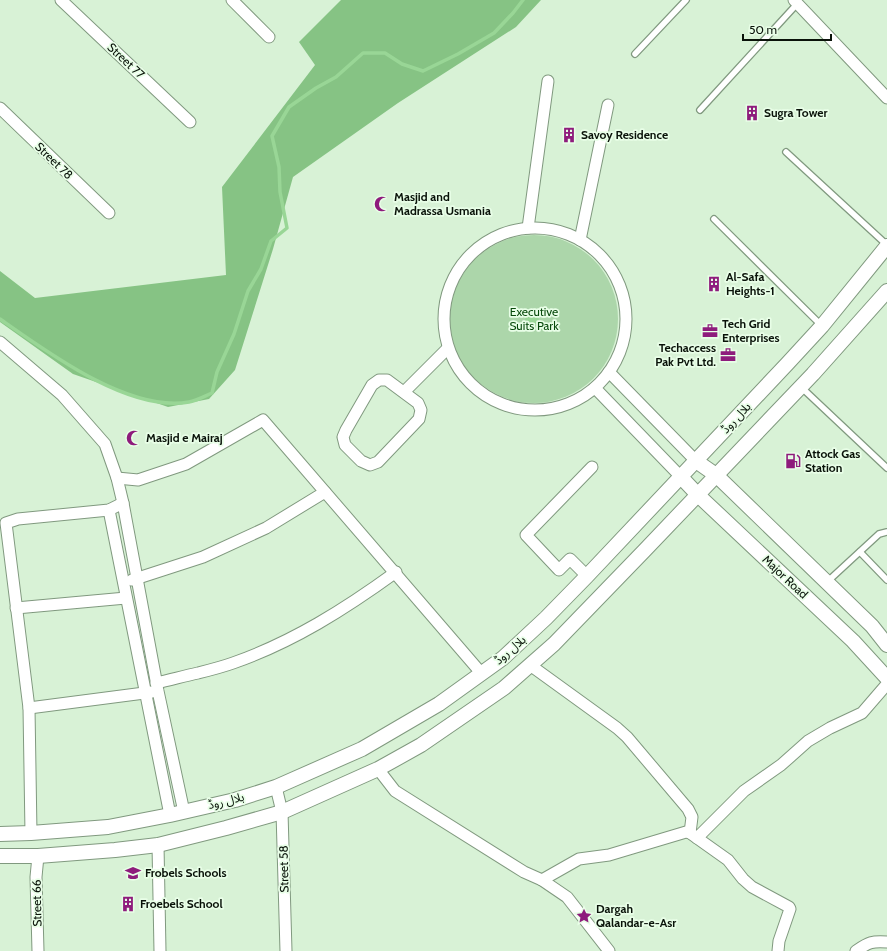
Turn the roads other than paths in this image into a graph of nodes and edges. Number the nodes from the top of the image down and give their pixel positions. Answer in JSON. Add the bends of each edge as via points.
{"nodes":[{"id":1,"x":62,"y":0,"type":"edge"},
{"id":2,"x":232,"y":0,"type":"edge"},
{"id":3,"x":686,"y":0,"type":"edge"},
{"id":4,"x":795,"y":2,"type":"edge"},
{"id":5,"x":269,"y":37,"type":"dead end"},
{"id":6,"x":635,"y":54,"type":"dead end"},
{"id":7,"x":548,"y":81,"type":"dead end"},
{"id":8,"x":887,"y":98,"type":"edge"},
{"id":9,"x":608,"y":105,"type":"dead end"},
{"id":10,"x":0,"y":108,"type":"edge"},
{"id":11,"x":700,"y":110,"type":"dead end"},
{"id":12,"x":190,"y":122,"type":"dead end"},
{"id":13,"x":786,"y":152,"type":"dead end"},
{"id":14,"x":109,"y":213,"type":"dead end"},
{"id":15,"x":714,"y":219,"type":"dead end"},
{"id":16,"x":528,"y":228,"type":"junction"},
{"id":17,"x":580,"y":240,"type":"junction"},
{"id":18,"x":887,"y":246,"type":"edge"},
{"id":19,"x":887,"y":291,"type":"edge"},
{"id":20,"x":822,"y":326,"type":"junction"},
{"id":21,"x":0,"y":342,"type":"edge"},
{"id":22,"x":448,"y":348,"type":"junction"},
{"id":23,"x":609,"y":372,"type":"junction"},
{"id":24,"x":801,"y":387,"type":"junction"},
{"id":25,"x":594,"y":388,"type":"junction"},
{"id":26,"x":404,"y":392,"type":"junction"},
{"id":27,"x":696,"y":461,"type":"junction"},
{"id":28,"x":592,"y":467,"type":"dead end"},
{"id":29,"x":887,"y":468,"type":"edge"},
{"id":30,"x":716,"y":475,"type":"junction"},
{"id":31,"x":681,"y":477,"type":"junction"},
{"id":32,"x":117,"y":478,"type":"junction"},
{"id":33,"x":325,"y":492,"type":"junction"},
{"id":34,"x":698,"y":495,"type":"junction"},
{"id":35,"x":123,"y":503,"type":"junction"},
{"id":36,"x":108,"y":510,"type":"junction"},
{"id":37,"x":887,"y":532,"type":"edge"},
{"id":38,"x":860,"y":552,"type":"junction"},
{"id":39,"x":396,"y":572,"type":"junction"},
{"id":40,"x":587,"y":576,"type":"junction"},
{"id":41,"x":138,"y":579,"type":"junction"},
{"id":42,"x":887,"y":580,"type":"edge"},
{"id":43,"x":123,"y":582,"type":"junction"},
{"id":44,"x":827,"y":582,"type":"junction"},
{"id":45,"x":126,"y":598,"type":"junction"},
{"id":46,"x":16,"y":608,"type":"junction"},
{"id":47,"x":887,"y":645,"type":"edge"},
{"id":48,"x":530,"y":666,"type":"junction"},
{"id":49,"x":482,"y":674,"type":"junction"},
{"id":50,"x":887,"y":678,"type":"edge"},
{"id":51,"x":887,"y":684,"type":"edge"},
{"id":52,"x":157,"y":687,"type":"junction"},
{"id":53,"x":145,"y":692,"type":"junction"},
{"id":54,"x":29,"y":708,"type":"junction"},
{"id":55,"x":378,"y":769,"type":"junction"},
{"id":56,"x":276,"y":787,"type":"junction"},
{"id":57,"x":184,"y":812,"type":"junction"},
{"id":58,"x":282,"y":812,"type":"junction"},
{"id":59,"x":170,"y":815,"type":"junction"},
{"id":60,"x":0,"y":834,"type":"edge"},
{"id":61,"x":31,"y":834,"type":"junction"},
{"id":62,"x":694,"y":835,"type":"junction"},
{"id":63,"x":158,"y":845,"type":"junction"},
{"id":64,"x":0,"y":856,"type":"edge"},
{"id":65,"x":38,"y":856,"type":"junction"},
{"id":66,"x":542,"y":880,"type":"junction"},
{"id":67,"x":887,"y":942,"type":"edge"},
{"id":68,"x":38,"y":951,"type":"edge"},
{"id":69,"x":160,"y":951,"type":"edge"},
{"id":70,"x":286,"y":951,"type":"edge"},
{"id":71,"x":609,"y":951,"type":"edge"},
{"id":72,"x":778,"y":951,"type":"edge"},
{"id":73,"x":856,"y":951,"type":"edge"}],
"edges":[{"from":1,"to":12,"type":"street","name":"Street 77"},
{"from":2,"to":5,"type":"street"},
{"from":3,"to":6,"type":"lane"},
{"from":4,"to":8,"type":"street"},
{"from":4,"to":11,"type":"lane"},
{"from":7,"to":16,"type":"street"},
{"from":9,"to":17,"type":"street"},
{"from":10,"to":14,"type":"street","name":"Street 78"},
{"from":13,"to":18,"type":"lane"},
{"from":15,"to":20,"type":"lane"},
{"from":16,"to":17,"type":"street","via":[[555,230]]},
{"from":16,"to":22,"type":"street","via":[[504,233],[482,245],[464,262],[452,281],[445,302],[444,325]]},
{"from":17,"to":23,"type":"street","via":[[596,252],[613,272],[623,296],[626,323],[621,349]]},
{"from":18,"to":20,"type":"street","name":"ہلال روڈ"},
{"from":19,"to":24,"type":"street","name":"ہلال روڈ"},
{"from":20,"to":27,"type":"street","name":"ہلال روڈ"},
{"from":21,"to":32,"type":"street","via":[[62,395],[105,444]]},
{"from":22,"to":25,"type":"street","via":[[458,368],[472,386],[494,401],[519,409],[546,410],[572,402]]},
{"from":22,"to":26,"type":"street"},
{"from":23,"to":25,"type":"street"},
{"from":23,"to":27,"type":"street"},
{"from":24,"to":29,"type":"lane"},
{"from":24,"to":30,"type":"street","name":"ہلال روڈ"},
{"from":25,"to":31,"type":"street"},
{"from":26,"to":26,"type":"street","via":[[418,403],[421,410],[419,419],[378,462],[370,465],[361,461],[345,445],[343,437],[372,385],[379,380],[387,380]]},
{"from":27,"to":30,"type":"street","name":"Major Road"},
{"from":27,"to":31,"type":"street","name":"ہلال روڈ"},
{"from":28,"to":40,"type":"street","via":[[526,535],[559,570],[570,559]]},
{"from":30,"to":34,"type":"street","name":"ہلال روڈ"},
{"from":30,"to":44,"type":"street","name":"Major Road"},
{"from":31,"to":34,"type":"street","name":"Major Road"},
{"from":31,"to":40,"type":"street","name":"ہلال روڈ"},
{"from":32,"to":33,"type":"street","via":[[138,480],[186,464],[263,420]]},
{"from":32,"to":35,"type":"street"},
{"from":33,"to":39,"type":"street"},
{"from":33,"to":41,"type":"street","via":[[266,528],[203,557]]},
{"from":34,"to":48,"type":"street","name":"ہلال روڈ","via":[[592,606]]},
{"from":34,"to":50,"type":"street","name":"Major Road","via":[[853,641]]},
{"from":35,"to":36,"type":"street"},
{"from":35,"to":41,"type":"street"},
{"from":36,"to":43,"type":"street"},
{"from":36,"to":46,"type":"street","via":[[18,519],[6,524]]},
{"from":37,"to":38,"type":"lane","via":[[879,534]]},
{"from":38,"to":42,"type":"lane"},
{"from":38,"to":44,"type":"lane"},
{"from":39,"to":49,"type":"street"},
{"from":39,"to":52,"type":"street","via":[[334,615],[267,650],[232,664]]},
{"from":40,"to":49,"type":"street","name":"ہلال روڈ","via":[[546,618]]},
{"from":41,"to":43,"type":"street"},
{"from":41,"to":52,"type":"street"},
{"from":43,"to":45,"type":"street"},
{"from":44,"to":47,"type":"street","name":"Major Road","via":[[872,626]]},
{"from":45,"to":46,"type":"street"},
{"from":45,"to":53,"type":"street"},
{"from":46,"to":54,"type":"street"},
{"from":48,"to":55,"type":"street","name":"ہلال روڈ","via":[[467,714],[421,745]]},
{"from":48,"to":62,"type":"street","via":[[618,728],[634,743],[688,809],[692,817]]},
{"from":49,"to":56,"type":"street","name":"ہلال روڈ","via":[[439,704],[362,749]]},
{"from":51,"to":62,"type":"street","via":[[862,713],[808,741],[781,765],[744,791]]},
{"from":52,"to":53,"type":"street"},
{"from":52,"to":57,"type":"street"},
{"from":53,"to":54,"type":"street"},
{"from":53,"to":59,"type":"street"},
{"from":54,"to":61,"type":"street"},
{"from":55,"to":58,"type":"street","name":"ہلال روڈ"},
{"from":55,"to":66,"type":"street","via":[[395,791],[524,872]]},
{"from":56,"to":57,"type":"street","name":"ہلال روڈ"},
{"from":56,"to":58,"type":"street","name":"Street 58"},
{"from":57,"to":59,"type":"street","name":"ہلال روڈ"},
{"from":58,"to":63,"type":"street","name":"ہلال روڈ"},
{"from":58,"to":70,"type":"street","name":"Street 58"},
{"from":59,"to":61,"type":"street","name":"ہلال روڈ","via":[[108,827]]},
{"from":60,"to":61,"type":"street","name":"ہلال روڈ"},
{"from":62,"to":66,"type":"street","via":[[686,832],[610,855],[579,860]]},
{"from":62,"to":72,"type":"street","via":[[728,860],[752,887],[789,907]]},
{"from":63,"to":65,"type":"street","name":"ہلال روڈ"},
{"from":63,"to":69,"type":"street"},
{"from":64,"to":65,"type":"street","name":"ہلال روڈ"},
{"from":65,"to":68,"type":"street","name":"Street 66"},
{"from":66,"to":71,"type":"street","via":[[567,897]]},
{"from":67,"to":73,"type":"street","via":[[874,941]]}]}
